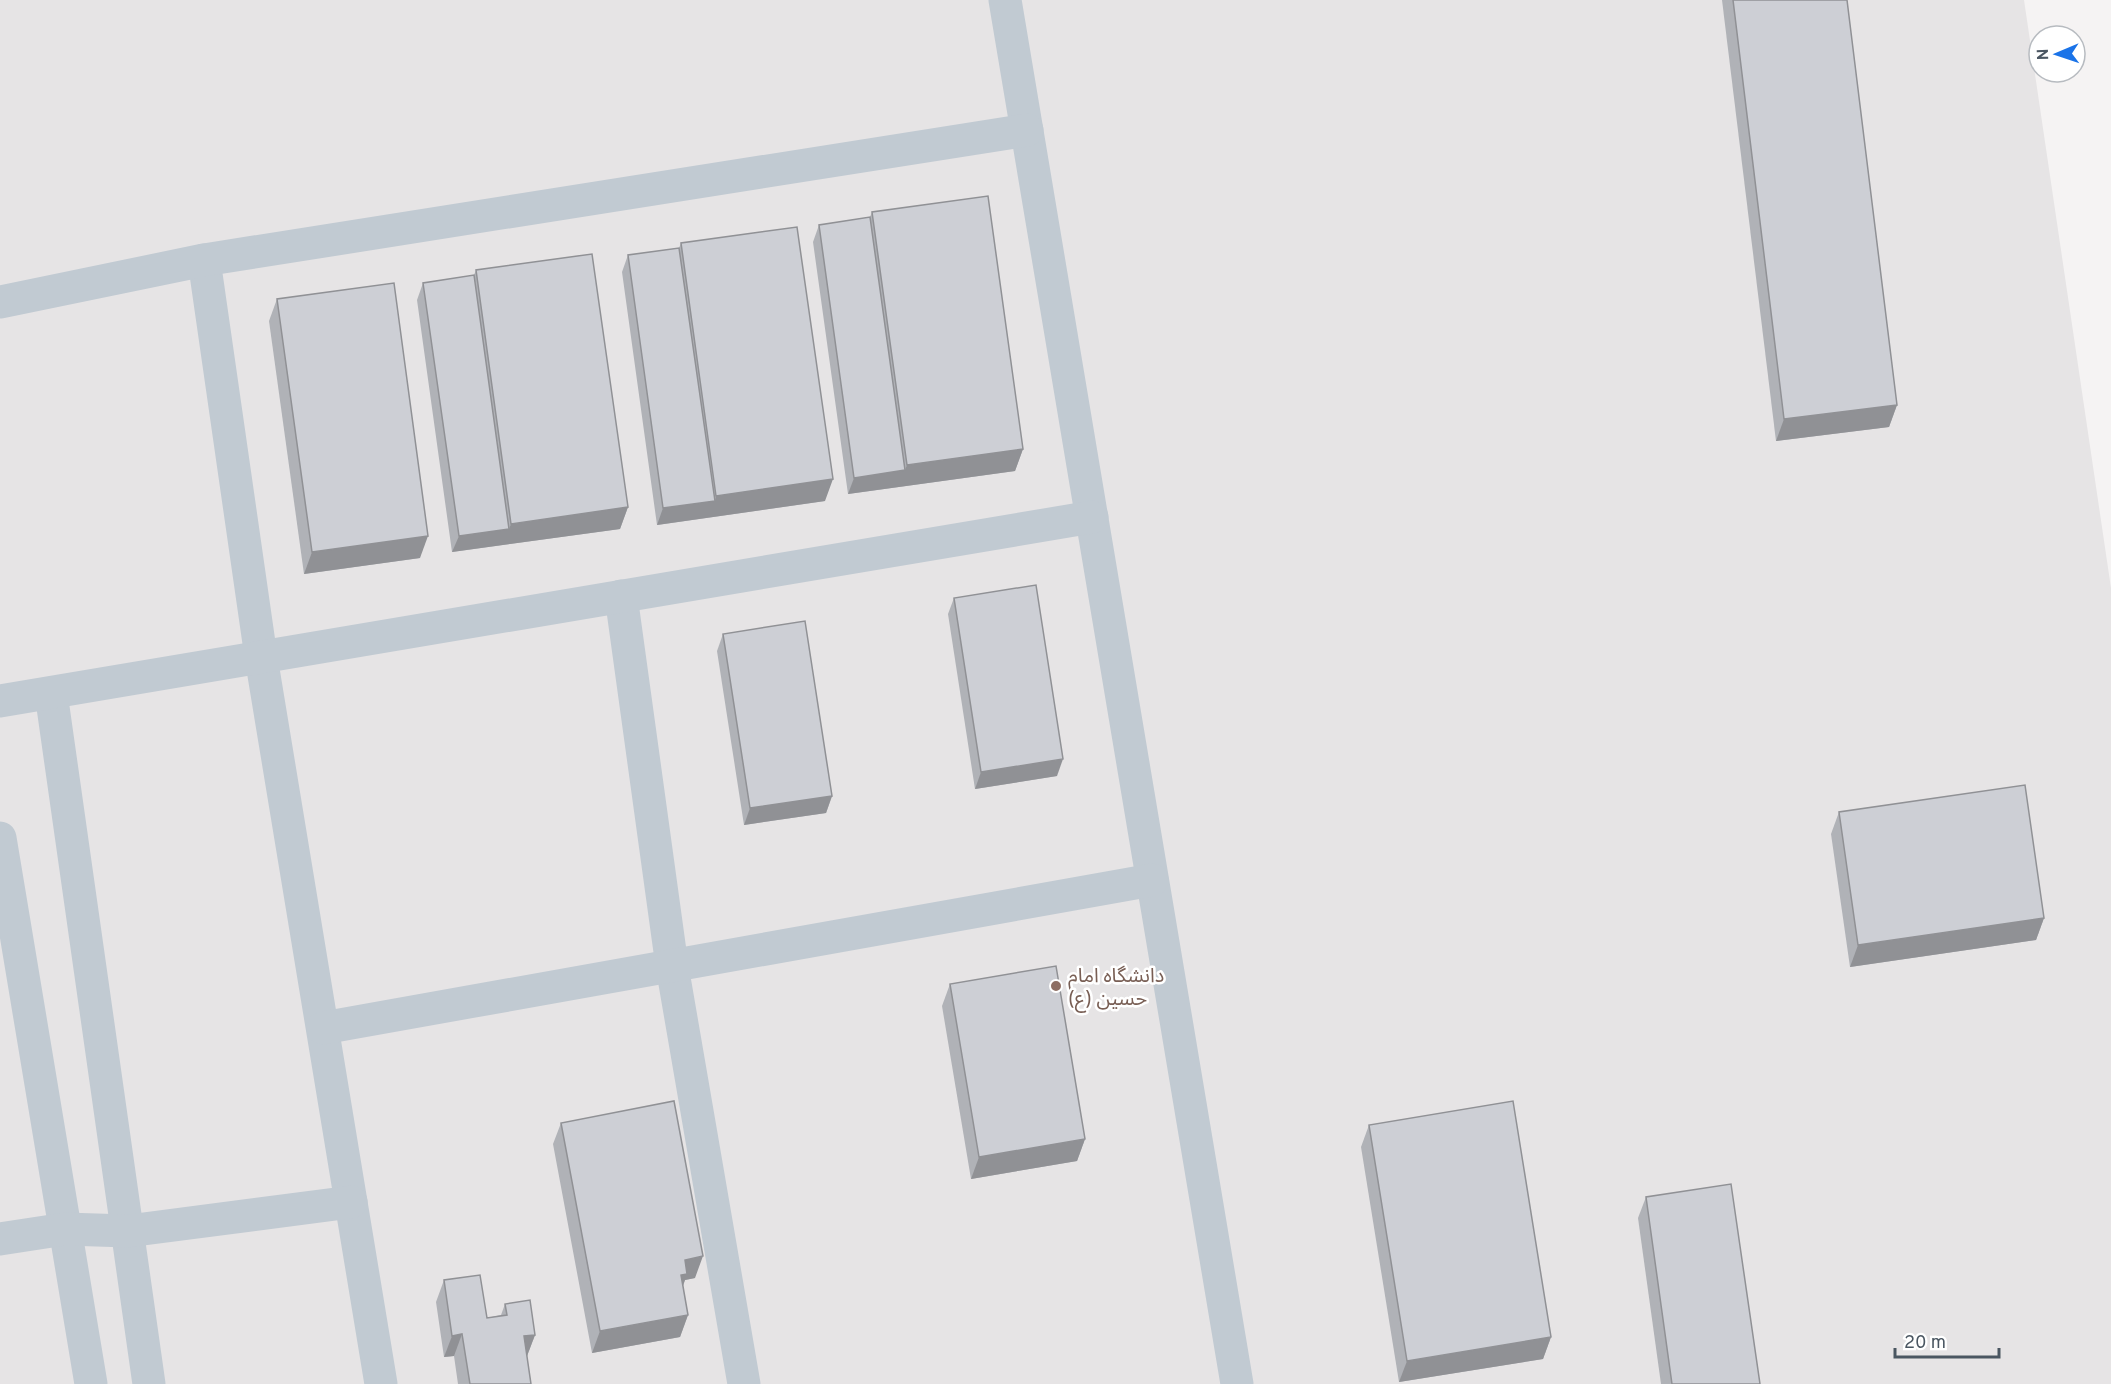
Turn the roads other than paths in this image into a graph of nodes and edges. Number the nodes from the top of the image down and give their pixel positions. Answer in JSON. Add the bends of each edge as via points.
{"nodes":[{"id":1,"x":1005,"y":0,"type":"edge"},
{"id":2,"x":1027,"y":130,"type":"junction"},
{"id":3,"x":204,"y":260,"type":"junction"},
{"id":4,"x":0,"y":302,"type":"edge"},
{"id":5,"x":1092,"y":517,"type":"junction"},
{"id":6,"x":621,"y":597,"type":"junction"},
{"id":7,"x":261,"y":657,"type":"junction"},
{"id":8,"x":51,"y":693,"type":"junction"},
{"id":9,"x":0,"y":701,"type":"edge"},
{"id":10,"x":0,"y":838,"type":"edge"},
{"id":11,"x":1152,"y":880,"type":"junction"},
{"id":12,"x":672,"y":966,"type":"junction"},
{"id":13,"x":323,"y":1028,"type":"junction"},
{"id":14,"x":351,"y":1202,"type":"junction"},
{"id":15,"x":65,"y":1228,"type":"junction"},
{"id":16,"x":128,"y":1231,"type":"junction"},
{"id":17,"x":0,"y":1239,"type":"edge"},
{"id":18,"x":91,"y":1384,"type":"edge"},
{"id":19,"x":150,"y":1384,"type":"edge"},
{"id":20,"x":381,"y":1384,"type":"edge"},
{"id":21,"x":744,"y":1384,"type":"edge"},
{"id":22,"x":1237,"y":1384,"type":"edge"}],
"edges":[{"from":1,"to":2,"type":"lane"},
{"from":2,"to":3,"type":"lane"},
{"from":2,"to":5,"type":"lane"},
{"from":3,"to":4,"type":"lane"},
{"from":3,"to":7,"type":"lane"},
{"from":5,"to":6,"type":"lane"},
{"from":5,"to":11,"type":"lane"},
{"from":6,"to":7,"type":"lane"},
{"from":6,"to":12,"type":"lane"},
{"from":7,"to":8,"type":"lane"},
{"from":7,"to":13,"type":"lane"},
{"from":8,"to":9,"type":"lane"},
{"from":8,"to":16,"type":"lane"},
{"from":10,"to":15,"type":"lane"},
{"from":11,"to":12,"type":"lane"},
{"from":11,"to":22,"type":"lane"},
{"from":12,"to":13,"type":"lane"},
{"from":12,"to":21,"type":"lane"},
{"from":13,"to":14,"type":"lane"},
{"from":14,"to":16,"type":"lane"},
{"from":14,"to":20,"type":"lane"},
{"from":15,"to":16,"type":"lane"},
{"from":15,"to":17,"type":"lane"},
{"from":15,"to":18,"type":"lane"},
{"from":16,"to":19,"type":"lane"}]}
